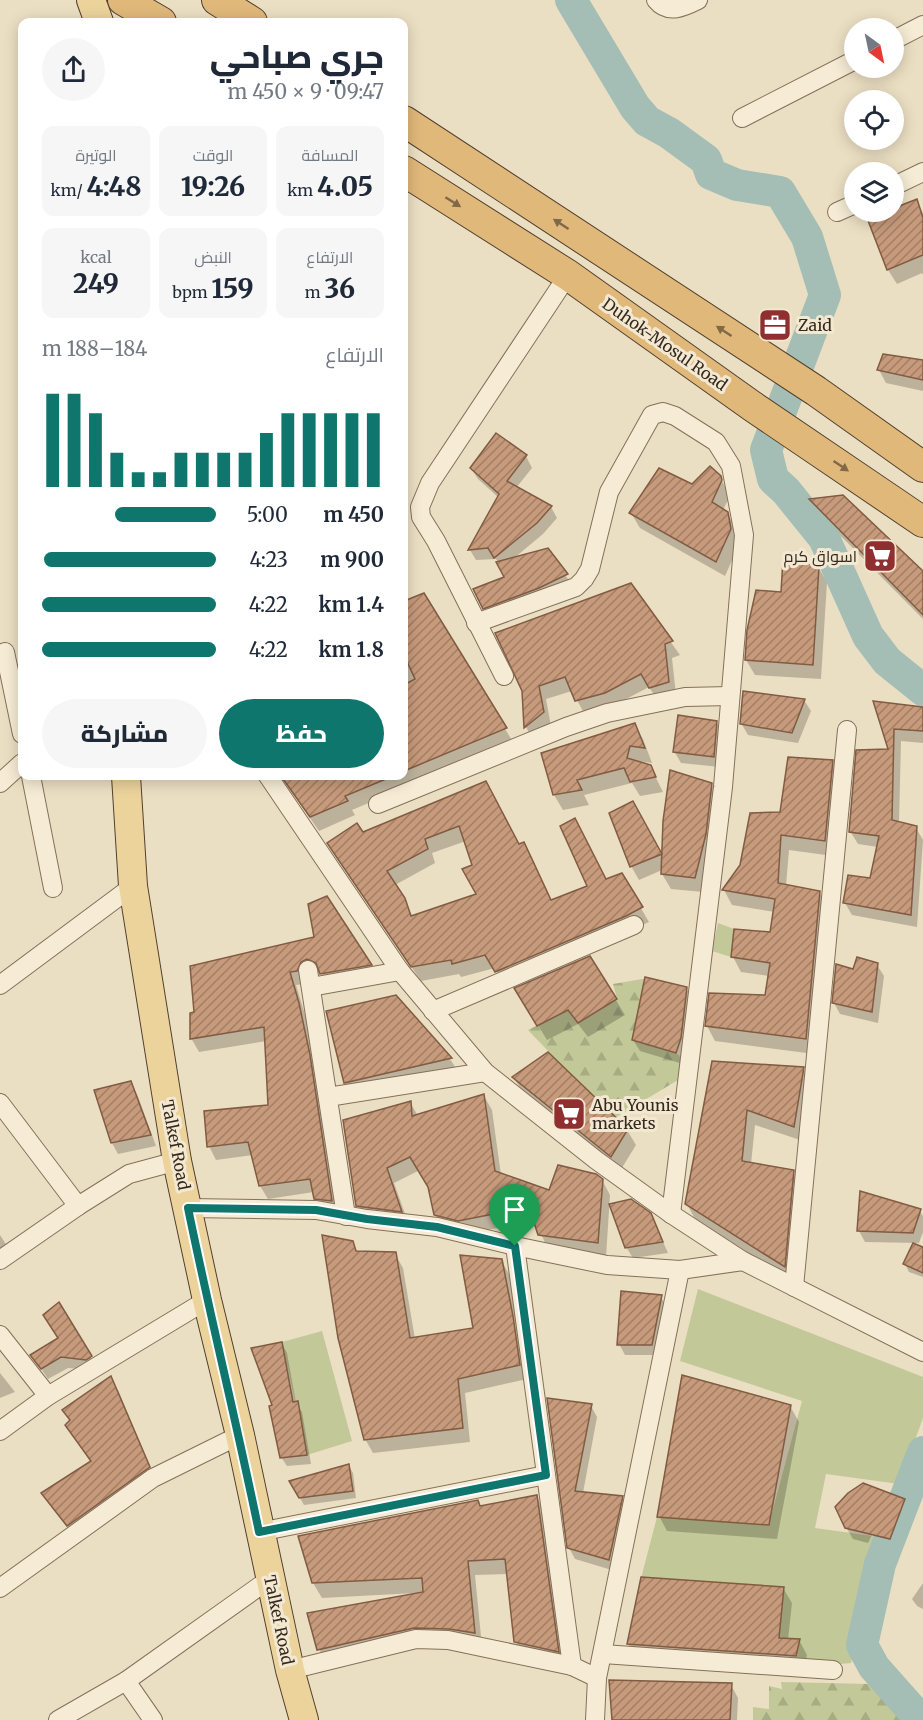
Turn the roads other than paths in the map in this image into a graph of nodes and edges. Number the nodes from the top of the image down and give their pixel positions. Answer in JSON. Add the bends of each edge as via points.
{"nodes":[{"id":1,"x":91,"y":0,"type":"edge"},
{"id":2,"x":123,"y":0,"type":"edge"},
{"id":3,"x":217,"y":0,"type":"edge"},
{"id":4,"x":656,"y":0,"type":"edge"},
{"id":5,"x":698,"y":0,"type":"edge"},
{"id":6,"x":98,"y":18,"type":"edge"},
{"id":7,"x":154,"y":18,"type":"edge"},
{"id":8,"x":246,"y":18,"type":"edge"},
{"id":9,"x":923,"y":25,"type":"edge"},
{"id":10,"x":904,"y":35,"type":"edge"},
{"id":11,"x":844,"y":66,"type":"edge"},
{"id":12,"x":742,"y":118,"type":"dead end"},
{"id":13,"x":408,"y":124,"type":"edge"},
{"id":14,"x":923,"y":172,"type":"edge"},
{"id":15,"x":408,"y":174,"type":"edge"},
{"id":16,"x":904,"y":181,"type":"edge"},
{"id":17,"x":844,"y":209,"type":"edge"},
{"id":18,"x":837,"y":212,"type":"dead end"},
{"id":19,"x":568,"y":275,"type":"junction"},
{"id":20,"x":923,"y":467,"type":"edge"},
{"id":21,"x":923,"y":522,"type":"edge"},
{"id":22,"x":476,"y":623,"type":"junction"},
{"id":23,"x":5,"y":652,"type":"dead end"},
{"id":24,"x":504,"y":676,"type":"dead end"},
{"id":25,"x":730,"y":696,"type":"junction"},
{"id":26,"x":18,"y":715,"type":"edge"},
{"id":27,"x":847,"y":730,"type":"dead end"},
{"id":28,"x":18,"y":767,"type":"edge"},
{"id":29,"x":32,"y":780,"type":"edge"},
{"id":30,"x":126,"y":780,"type":"edge"},
{"id":31,"x":270,"y":780,"type":"edge"},
{"id":32,"x":0,"y":783,"type":"edge"},
{"id":33,"x":378,"y":804,"type":"dead end"},
{"id":34,"x":133,"y":886,"type":"junction"},
{"id":35,"x":52,"y":888,"type":"dead end"},
{"id":36,"x":634,"y":925,"type":"dead end"},
{"id":37,"x":400,"y":971,"type":"junction"},
{"id":38,"x":0,"y":985,"type":"edge"},
{"id":39,"x":433,"y":1011,"type":"junction"},
{"id":40,"x":485,"y":1072,"type":"junction"},
{"id":41,"x":328,"y":1097,"type":"junction"},
{"id":42,"x":0,"y":1103,"type":"edge"},
{"id":43,"x":177,"y":1161,"type":"junction"},
{"id":44,"x":78,"y":1206,"type":"junction"},
{"id":45,"x":188,"y":1208,"type":"junction"},
{"id":46,"x":671,"y":1214,"type":"junction"},
{"id":47,"x":346,"y":1215,"type":"junction"},
{"id":48,"x":515,"y":1246,"type":"junction"},
{"id":49,"x":0,"y":1260,"type":"edge"},
{"id":50,"x":744,"y":1261,"type":"junction"},
{"id":51,"x":680,"y":1270,"type":"junction"},
{"id":52,"x":794,"y":1287,"type":"junction"},
{"id":53,"x":207,"y":1300,"type":"junction"},
{"id":54,"x":0,"y":1335,"type":"edge"},
{"id":55,"x":923,"y":1352,"type":"edge"},
{"id":56,"x":48,"y":1396,"type":"junction"},
{"id":57,"x":0,"y":1431,"type":"edge"},
{"id":58,"x":240,"y":1435,"type":"junction"},
{"id":59,"x":546,"y":1475,"type":"junction"},
{"id":60,"x":259,"y":1532,"type":"junction"},
{"id":61,"x":271,"y":1578,"type":"junction"},
{"id":62,"x":0,"y":1588,"type":"edge"},
{"id":63,"x":603,"y":1654,"type":"junction"},
{"id":64,"x":572,"y":1666,"type":"junction"},
{"id":65,"x":290,"y":1670,"type":"junction"},
{"id":66,"x":833,"y":1670,"type":"dead end"},
{"id":67,"x":597,"y":1678,"type":"junction"},
{"id":68,"x":126,"y":1681,"type":"junction"},
{"id":69,"x":58,"y":1720,"type":"edge"},
{"id":70,"x":153,"y":1720,"type":"edge"},
{"id":71,"x":304,"y":1720,"type":"edge"},
{"id":72,"x":595,"y":1720,"type":"edge"}],
"edges":[{"from":1,"to":6,"type":"main road"},
{"from":2,"to":7,"type":"highway"},
{"from":3,"to":8,"type":"highway"},
{"from":4,"to":5,"type":"street","via":[[668,8],[681,9]]},
{"from":9,"to":10,"type":"street"},
{"from":11,"to":12,"type":"street"},
{"from":20,"to":13,"type":"highway","one_way":true,"via":[[816,391]]},
{"from":14,"to":16,"type":"street"},
{"from":15,"to":19,"type":"highway","name":"Duhok-Mosul Road","one_way":true},
{"from":17,"to":18,"type":"street"},
{"from":19,"to":21,"type":"highway","name":"Duhok-Mosul Road","one_way":true},
{"from":19,"to":22,"type":"street","via":[[430,483],[420,507],[421,517]]},
{"from":22,"to":24,"type":"street"},
{"from":22,"to":25,"type":"street","via":[[576,587],[584,579],[590,569],[609,492],[652,415],[663,412],[716,442],[731,465],[744,535]]},
{"from":23,"to":26,"type":"street"},
{"from":25,"to":33,"type":"street","via":[[685,698],[607,713]]},
{"from":25,"to":46,"type":"street","via":[[723,787]]},
{"from":27,"to":52,"type":"street"},
{"from":28,"to":32,"type":"street"},
{"from":29,"to":35,"type":"street"},
{"from":30,"to":34,"type":"main road","name":"Talkef Road"},
{"from":31,"to":37,"type":"street"},
{"from":34,"to":38,"type":"street"},
{"from":34,"to":43,"type":"main road","name":"Talkef Road"},
{"from":36,"to":39,"type":"street"},
{"from":37,"to":39,"type":"street"},
{"from":37,"to":41,"type":"street","via":[[309,978]]},
{"from":39,"to":40,"type":"street"},
{"from":40,"to":41,"type":"street"},
{"from":40,"to":46,"type":"street"},
{"from":41,"to":47,"type":"street"},
{"from":42,"to":44,"type":"street"},
{"from":43,"to":44,"type":"street","via":[[129,1174]]},
{"from":43,"to":45,"type":"main road","name":"Talkef Road"},
{"from":44,"to":49,"type":"street"},
{"from":45,"to":47,"type":"street","via":[[316,1210]]},
{"from":45,"to":53,"type":"main road","name":"Talkef Road"},
{"from":46,"to":50,"type":"street"},
{"from":47,"to":48,"type":"street","via":[[437,1227]]},
{"from":48,"to":51,"type":"street","via":[[607,1265]]},
{"from":48,"to":59,"type":"street"},
{"from":50,"to":51,"type":"street"},
{"from":50,"to":52,"type":"street"},
{"from":51,"to":63,"type":"street"},
{"from":52,"to":55,"type":"street"},
{"from":53,"to":56,"type":"street"},
{"from":53,"to":58,"type":"main road","name":"Talkef Road"},
{"from":54,"to":56,"type":"street"},
{"from":56,"to":57,"type":"street"},
{"from":58,"to":60,"type":"main road","name":"Talkef Road"},
{"from":58,"to":62,"type":"street","via":[[153,1478]]},
{"from":59,"to":60,"type":"street"},
{"from":59,"to":64,"type":"street"},
{"from":60,"to":61,"type":"main road","name":"Talkef Road"},
{"from":61,"to":65,"type":"main road","name":"Talkef Road"},
{"from":61,"to":68,"type":"street"},
{"from":63,"to":66,"type":"street"},
{"from":63,"to":67,"type":"street"},
{"from":64,"to":65,"type":"street","via":[[448,1640],[416,1639]]},
{"from":64,"to":67,"type":"street"},
{"from":65,"to":71,"type":"main road","name":"Talkef Road"},
{"from":67,"to":72,"type":"street"},
{"from":68,"to":69,"type":"street"},
{"from":68,"to":70,"type":"street"}]}
